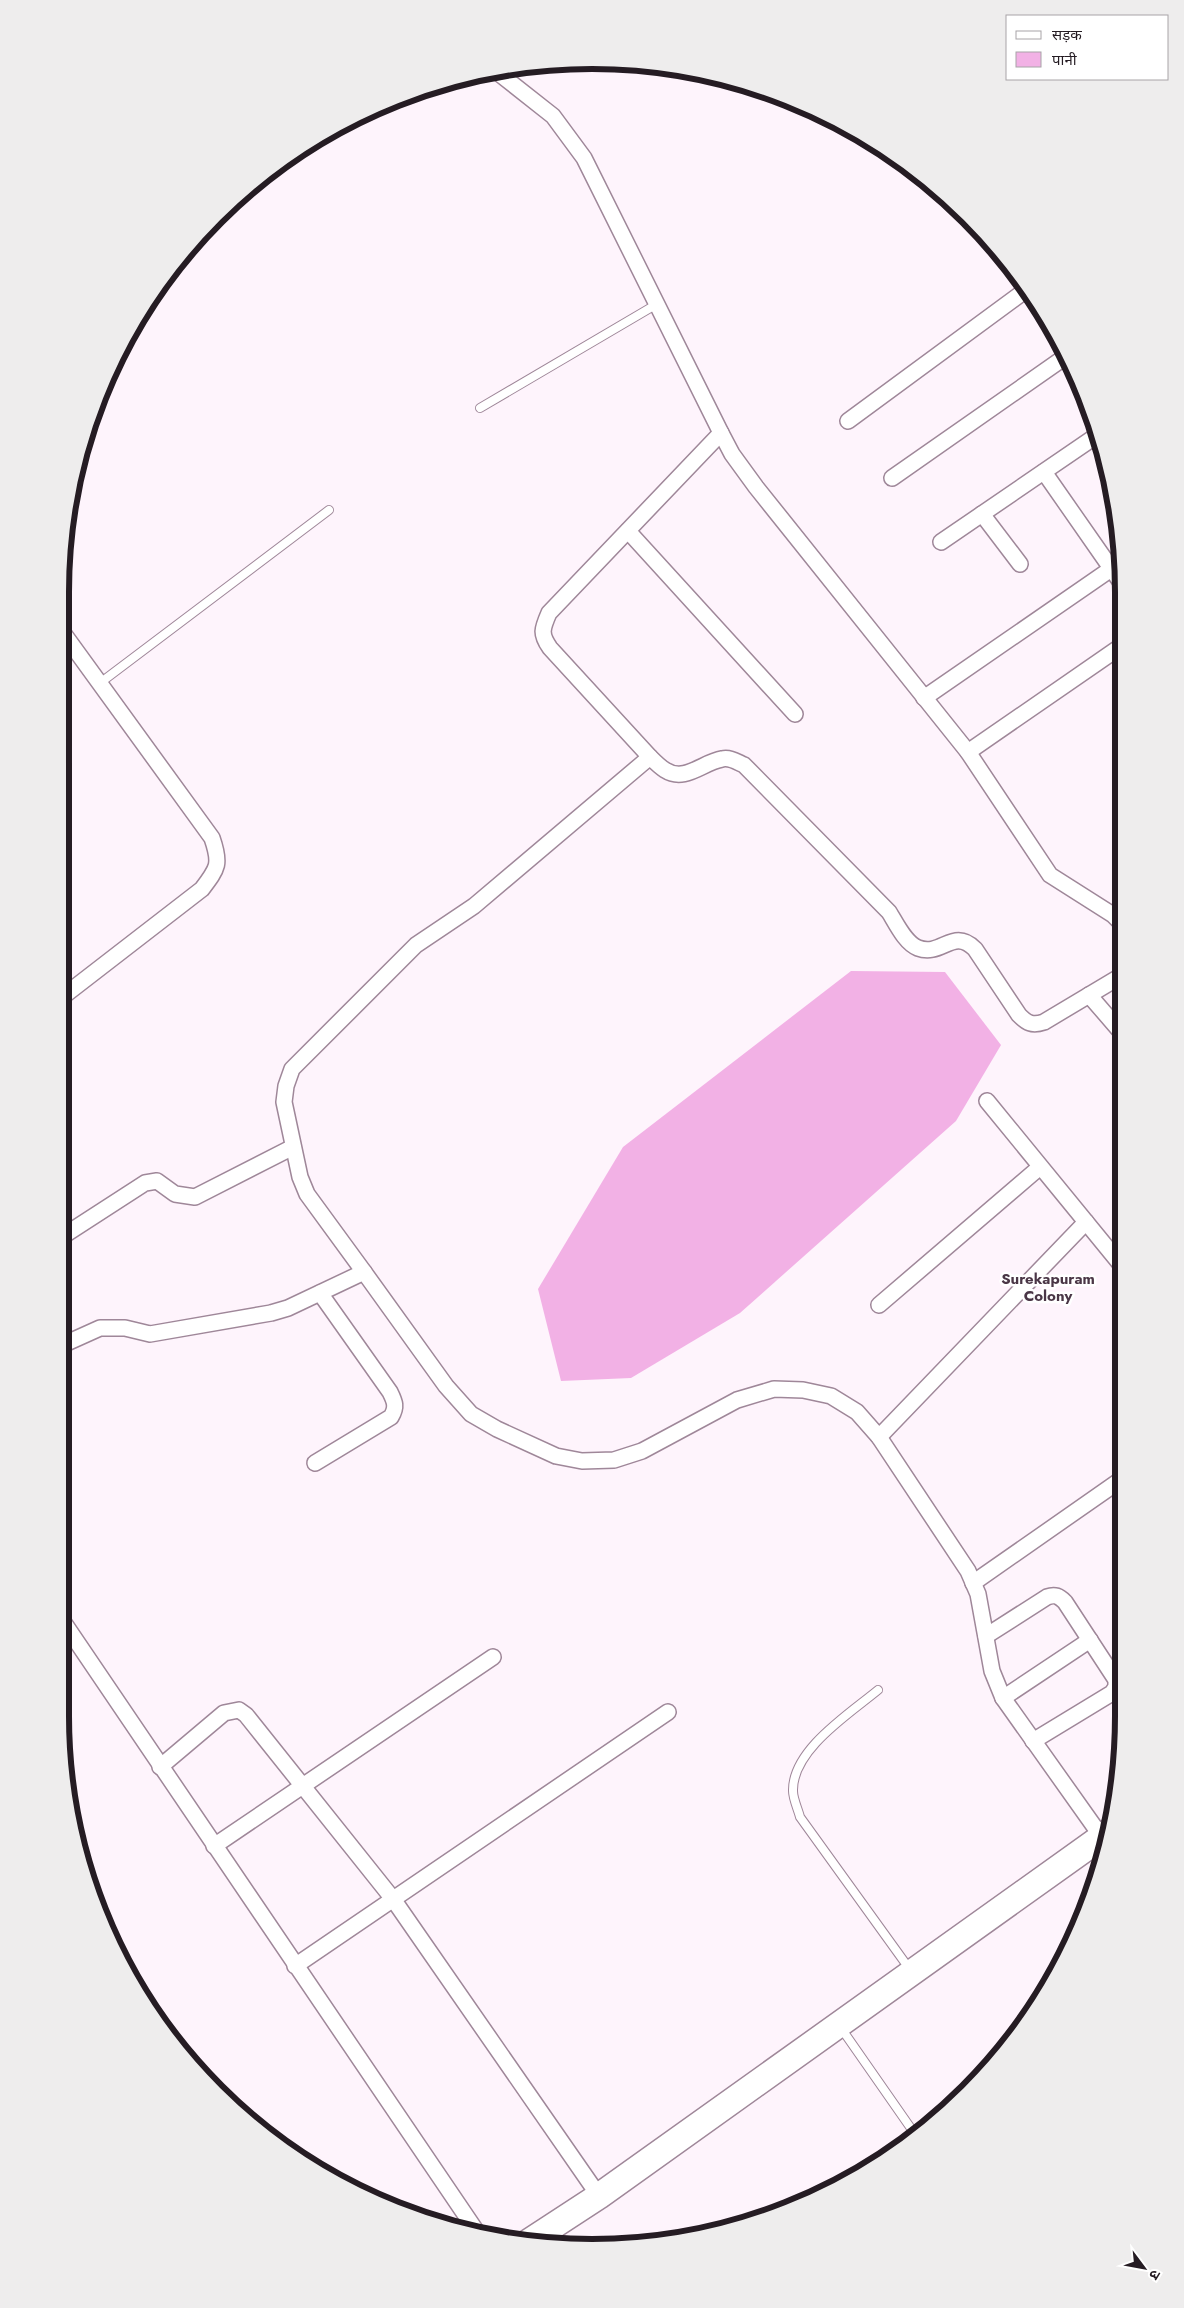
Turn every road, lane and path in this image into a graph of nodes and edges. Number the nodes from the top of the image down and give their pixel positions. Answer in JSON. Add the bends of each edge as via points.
{"nodes":[{"id":1,"x":504,"y":77,"type":"edge"},
{"id":2,"x":1021,"y":293,"type":"edge"},
{"id":3,"x":657,"y":304,"type":"junction"},
{"id":4,"x":1061,"y":360,"type":"edge"},
{"id":5,"x":480,"y":408,"type":"dead end"},
{"id":6,"x":848,"y":420,"type":"dead end"},
{"id":7,"x":721,"y":433,"type":"junction"},
{"id":8,"x":1092,"y":439,"type":"edge"},
{"id":9,"x":1044,"y":472,"type":"junction"},
{"id":10,"x":892,"y":478,"type":"dead end"},
{"id":11,"x":329,"y":510,"type":"dead end"},
{"id":12,"x":982,"y":514,"type":"junction"},
{"id":13,"x":628,"y":531,"type":"junction"},
{"id":14,"x":941,"y":542,"type":"dead end"},
{"id":15,"x":1020,"y":564,"type":"dead end"},
{"id":16,"x":1114,"y":573,"type":"edge"},
{"id":17,"x":1115,"y":576,"type":"edge"},
{"id":18,"x":69,"y":641,"type":"edge"},
{"id":19,"x":1115,"y":650,"type":"edge"},
{"id":20,"x":100,"y":683,"type":"junction"},
{"id":21,"x":924,"y":698,"type":"junction"},
{"id":22,"x":795,"y":714,"type":"dead end"},
{"id":23,"x":968,"y":752,"type":"junction"},
{"id":24,"x":650,"y":757,"type":"junction"},
{"id":25,"x":1115,"y":917,"type":"edge"},
{"id":26,"x":1115,"y":980,"type":"edge"},
{"id":27,"x":69,"y":992,"type":"edge"},
{"id":28,"x":1089,"y":995,"type":"junction"},
{"id":29,"x":1115,"y":1025,"type":"edge"},
{"id":30,"x":987,"y":1101,"type":"dead end"},
{"id":31,"x":293,"y":1147,"type":"junction"},
{"id":32,"x":1040,"y":1167,"type":"junction"},
{"id":33,"x":1086,"y":1222,"type":"junction"},
{"id":34,"x":69,"y":1232,"type":"edge"},
{"id":35,"x":1115,"y":1254,"type":"edge"},
{"id":36,"x":364,"y":1272,"type":"junction"},
{"id":37,"x":320,"y":1293,"type":"junction"},
{"id":38,"x":879,"y":1305,"type":"dead end"},
{"id":39,"x":69,"y":1342,"type":"edge"},
{"id":40,"x":879,"y":1437,"type":"junction"},
{"id":41,"x":315,"y":1463,"type":"dead end"},
{"id":42,"x":1115,"y":1484,"type":"edge"},
{"id":43,"x":973,"y":1583,"type":"junction"},
{"id":44,"x":69,"y":1630,"type":"edge"},
{"id":45,"x":986,"y":1636,"type":"junction"},
{"id":46,"x":1090,"y":1640,"type":"junction"},
{"id":47,"x":493,"y":1657,"type":"dead end"},
{"id":48,"x":1115,"y":1678,"type":"edge"},
{"id":49,"x":1115,"y":1688,"type":"edge"},
{"id":50,"x":878,"y":1690,"type":"dead end"},
{"id":51,"x":1003,"y":1698,"type":"junction"},
{"id":52,"x":668,"y":1712,"type":"dead end"},
{"id":53,"x":1033,"y":1741,"type":"junction"},
{"id":54,"x":160,"y":1767,"type":"junction"},
{"id":55,"x":302,"y":1786,"type":"junction"},
{"id":56,"x":1102,"y":1829,"type":"edge"},
{"id":57,"x":1100,"y":1837,"type":"edge"},
{"id":58,"x":214,"y":1846,"type":"junction"},
{"id":59,"x":393,"y":1899,"type":"junction"},
{"id":60,"x":295,"y":1966,"type":"junction"},
{"id":61,"x":912,"y":1972,"type":"junction"},
{"id":62,"x":838,"y":2024,"type":"junction"},
{"id":63,"x":912,"y":2130,"type":"edge"},
{"id":64,"x":599,"y":2196,"type":"junction"},
{"id":65,"x":472,"y":2225,"type":"edge"},
{"id":66,"x":537,"y":2236,"type":"edge"}],
"edges":[{"from":1,"to":3,"type":"street","via":[[553,116],[584,158]]},
{"from":2,"to":6,"type":"street"},
{"from":3,"to":5,"type":"lane"},
{"from":3,"to":7,"type":"street"},
{"from":4,"to":10,"type":"street"},
{"from":7,"to":13,"type":"street"},
{"from":7,"to":21,"type":"street","via":[[756,487]]},
{"from":8,"to":9,"type":"street"},
{"from":9,"to":12,"type":"street"},
{"from":9,"to":16,"type":"street"},
{"from":11,"to":20,"type":"lane"},
{"from":12,"to":14,"type":"street"},
{"from":12,"to":15,"type":"street"},
{"from":13,"to":22,"type":"street"},
{"from":13,"to":24,"type":"street","via":[[548,613],[543,638]]},
{"from":17,"to":21,"type":"street"},
{"from":18,"to":20,"type":"street"},
{"from":19,"to":23,"type":"street"},
{"from":20,"to":27,"type":"street","via":[[212,838],[218,856],[216,870],[202,889]]},
{"from":21,"to":23,"type":"street"},
{"from":23,"to":25,"type":"street","via":[[1050,875]]},
{"from":24,"to":28,"type":"street","via":[[667,771],[679,774],[722,758],[744,766],[889,912],[908,940],[918,948],[935,949],[957,940],[967,941],[1026,1022],[1035,1025],[1044,1022]]},
{"from":24,"to":31,"type":"street","via":[[488,894],[416,945],[292,1069],[284,1102]]},
{"from":26,"to":28,"type":"street"},
{"from":28,"to":29,"type":"street"},
{"from":30,"to":32,"type":"street"},
{"from":31,"to":34,"type":"street","via":[[195,1197],[176,1194],[158,1180],[145,1183]]},
{"from":31,"to":36,"type":"street","via":[[307,1194]]},
{"from":32,"to":33,"type":"street"},
{"from":32,"to":38,"type":"street"},
{"from":33,"to":35,"type":"street"},
{"from":33,"to":40,"type":"street"},
{"from":36,"to":37,"type":"street"},
{"from":36,"to":40,"type":"street","via":[[446,1386],[471,1414],[556,1456],[582,1461],[614,1460],[642,1451],[737,1400],[774,1389],[803,1390],[830,1396],[857,1412]]},
{"from":37,"to":39,"type":"street","via":[[288,1308],[255,1317],[150,1334],[125,1328],[100,1328]]},
{"from":37,"to":41,"type":"street","via":[[390,1392],[396,1410],[391,1417]]},
{"from":40,"to":43,"type":"street","via":[[957,1553]]},
{"from":42,"to":43,"type":"street"},
{"from":43,"to":45,"type":"street"},
{"from":44,"to":54,"type":"street"},
{"from":45,"to":46,"type":"street","via":[[1053,1595],[1065,1602]]},
{"from":45,"to":51,"type":"street","via":[[992,1672]]},
{"from":46,"to":48,"type":"street"},
{"from":46,"to":51,"type":"street"},
{"from":47,"to":55,"type":"street"},
{"from":49,"to":53,"type":"street"},
{"from":50,"to":61,"type":"lane","via":[[805,1752],[793,1791],[800,1817]]},
{"from":51,"to":53,"type":"street"},
{"from":52,"to":59,"type":"street"},
{"from":53,"to":56,"type":"street"},
{"from":54,"to":55,"type":"street","via":[[224,1713],[239,1710]]},
{"from":54,"to":58,"type":"street"},
{"from":55,"to":58,"type":"street"},
{"from":55,"to":59,"type":"street"},
{"from":57,"to":61,"type":"highway"},
{"from":58,"to":60,"type":"street"},
{"from":59,"to":60,"type":"street"},
{"from":59,"to":64,"type":"street"},
{"from":60,"to":65,"type":"street"},
{"from":61,"to":62,"type":"highway"},
{"from":62,"to":63,"type":"lane"},
{"from":62,"to":64,"type":"highway"},
{"from":64,"to":66,"type":"highway"}]}
